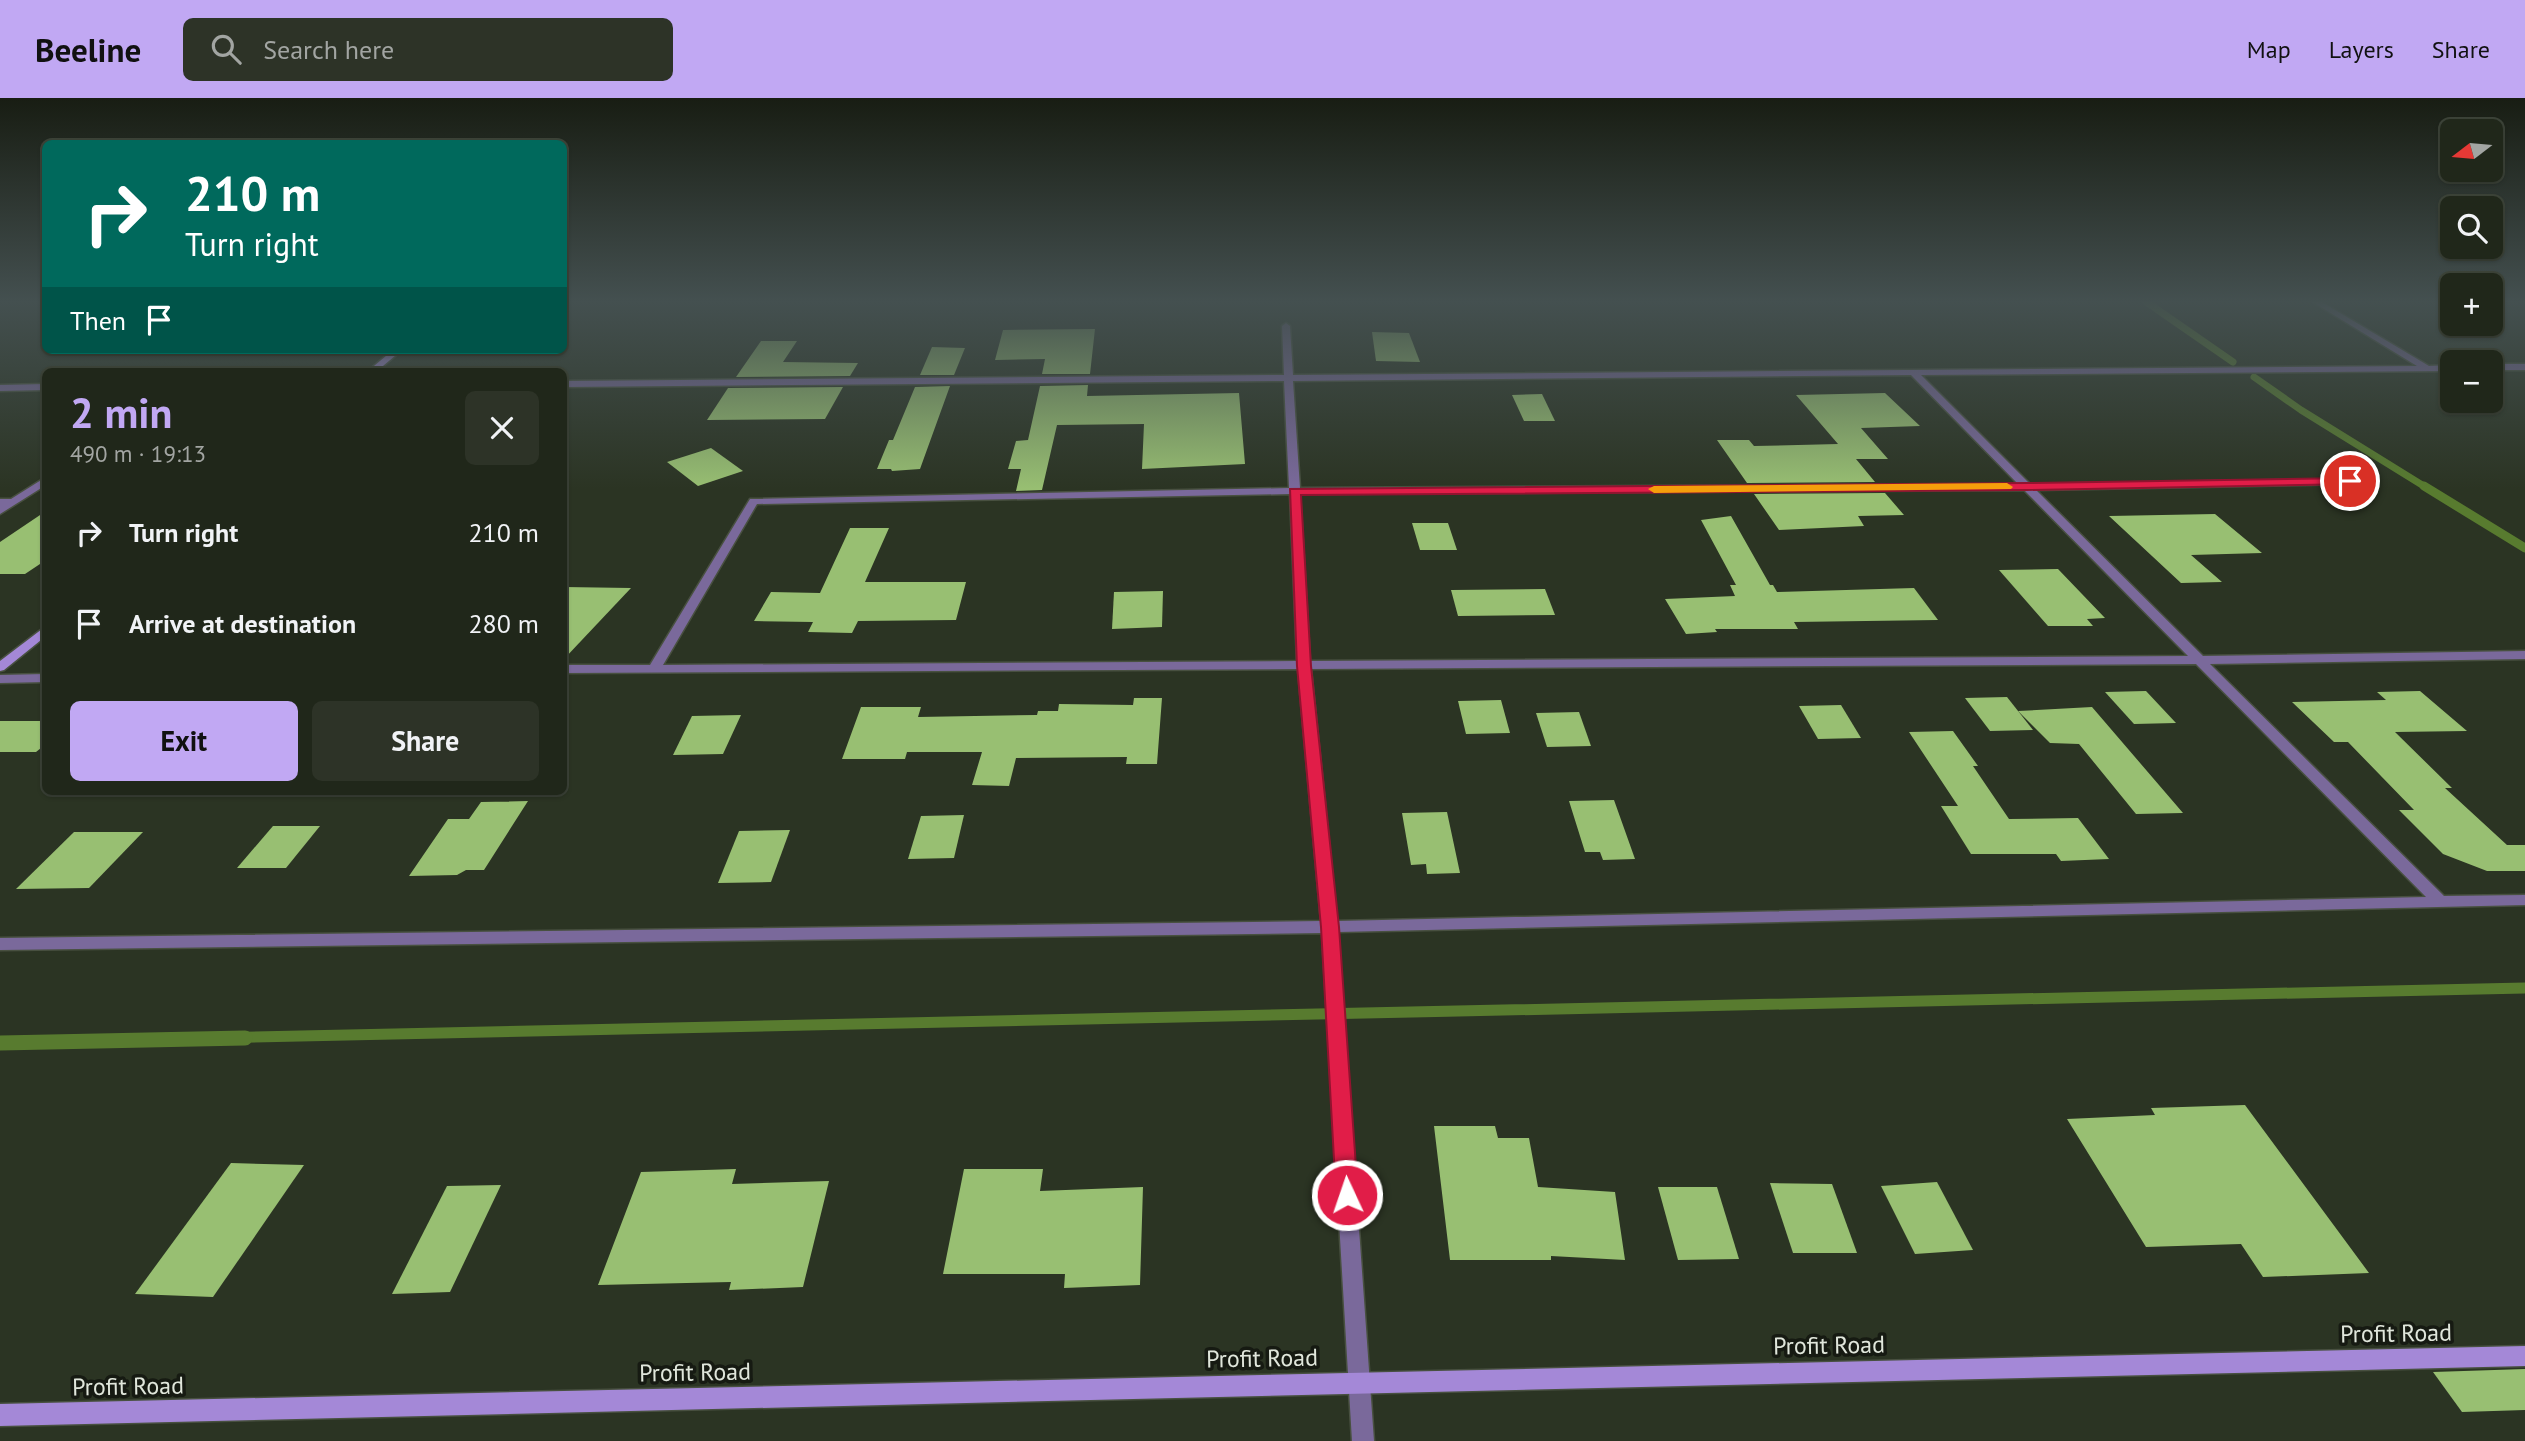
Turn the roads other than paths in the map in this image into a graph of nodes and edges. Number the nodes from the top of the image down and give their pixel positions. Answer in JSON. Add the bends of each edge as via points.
{"nodes":[{"id":1,"x":1288,"y":364,"type":"edge"},
{"id":2,"x":2420,"y":364,"type":"edge"},
{"id":3,"x":2503,"y":367,"type":"edge"},
{"id":4,"x":2525,"y":367,"type":"edge"},
{"id":5,"x":2427,"y":368,"type":"junction"},
{"id":6,"x":2440,"y":368,"type":"edge"},
{"id":7,"x":1913,"y":372,"type":"junction"},
{"id":8,"x":1289,"y":378,"type":"junction"},
{"id":9,"x":567,"y":384,"type":"edge"},
{"id":10,"x":42,"y":387,"type":"edge"},
{"id":11,"x":0,"y":388,"type":"edge"},
{"id":12,"x":2350,"y":481,"type":"dead end"},
{"id":13,"x":42,"y":483,"type":"edge"},
{"id":14,"x":2027,"y":487,"type":"junction"},
{"id":15,"x":1294,"y":491,"type":"junction"},
{"id":16,"x":0,"y":502,"type":"edge"},
{"id":17,"x":13,"y":502,"type":"junction"},
{"id":18,"x":0,"y":511,"type":"edge"},
{"id":19,"x":42,"y":634,"type":"edge"},
{"id":20,"x":2525,"y":655,"type":"edge"},
{"id":21,"x":2199,"y":660,"type":"junction"},
{"id":22,"x":1304,"y":666,"type":"junction"},
{"id":23,"x":0,"y":667,"type":"edge"},
{"id":24,"x":655,"y":667,"type":"junction"},
{"id":25,"x":567,"y":668,"type":"edge"},
{"id":26,"x":42,"y":678,"type":"edge"},
{"id":27,"x":0,"y":679,"type":"edge"},
{"id":28,"x":2525,"y":900,"type":"edge"},
{"id":29,"x":2440,"y":902,"type":"junction"},
{"id":30,"x":1330,"y":927,"type":"junction"},
{"id":31,"x":0,"y":944,"type":"edge"},
{"id":32,"x":2525,"y":1356,"type":"edge"},
{"id":33,"x":1359,"y":1382,"type":"junction"},
{"id":34,"x":0,"y":1415,"type":"edge"},
{"id":35,"x":1363,"y":1441,"type":"edge"}],
"edges":[{"from":1,"to":8,"type":"street"},
{"from":2,"to":5,"type":"street"},
{"from":3,"to":4,"type":"street"},
{"from":5,"to":6,"type":"street"},
{"from":5,"to":7,"type":"street"},
{"from":7,"to":8,"type":"street"},
{"from":7,"to":14,"type":"street"},
{"from":8,"to":9,"type":"street"},
{"from":8,"to":15,"type":"street"},
{"from":10,"to":11,"type":"street"},
{"from":12,"to":14,"type":"street"},
{"from":13,"to":17,"type":"street"},
{"from":14,"to":15,"type":"street"},
{"from":14,"to":21,"type":"street"},
{"from":15,"to":22,"type":"street"},
{"from":15,"to":24,"type":"street","via":[[754,501]]},
{"from":16,"to":17,"type":"street"},
{"from":17,"to":18,"type":"street"},
{"from":19,"to":23,"type":"street"},
{"from":20,"to":21,"type":"street"},
{"from":21,"to":22,"type":"street"},
{"from":21,"to":29,"type":"street"},
{"from":22,"to":24,"type":"street"},
{"from":22,"to":30,"type":"street"},
{"from":24,"to":25,"type":"street"},
{"from":26,"to":27,"type":"street"},
{"from":28,"to":29,"type":"street"},
{"from":29,"to":30,"type":"street"},
{"from":30,"to":31,"type":"street"},
{"from":30,"to":33,"type":"street"},
{"from":32,"to":33,"type":"street","name":"Profit Road"},
{"from":33,"to":34,"type":"street","name":"Profit Road"},
{"from":33,"to":35,"type":"street"}]}
